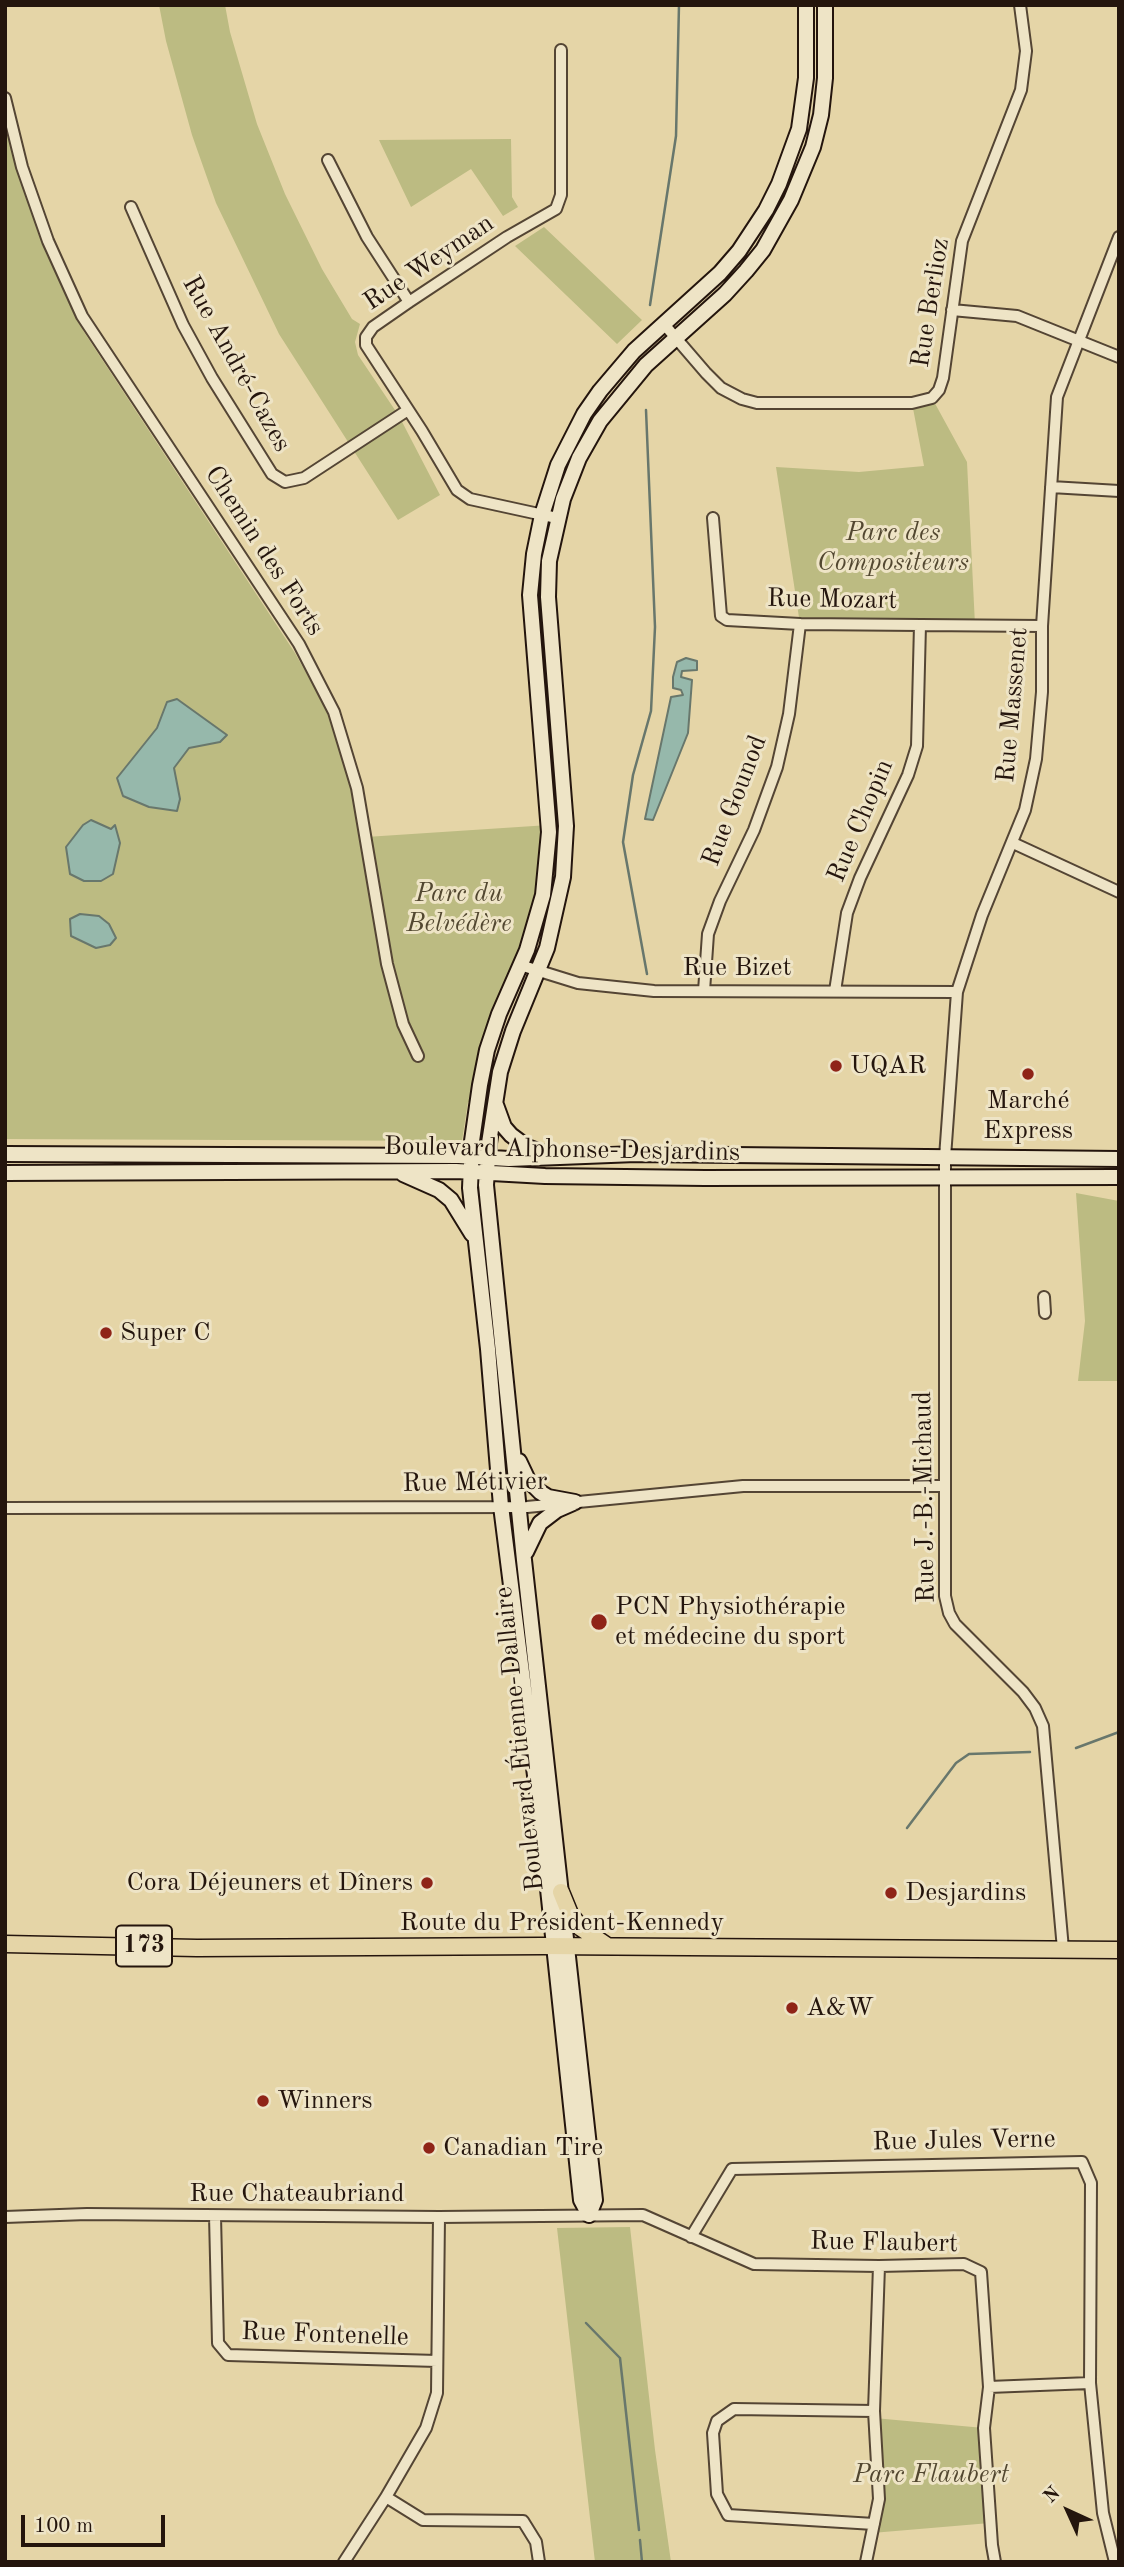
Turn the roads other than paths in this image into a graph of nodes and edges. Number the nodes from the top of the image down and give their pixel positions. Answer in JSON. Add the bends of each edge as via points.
{"nodes":[{"id":1,"x":806,"y":5,"type":"edge"},
{"id":2,"x":825,"y":5,"type":"edge"},
{"id":3,"x":1020,"y":5,"type":"edge"},
{"id":4,"x":561,"y":50,"type":"dead end"},
{"id":5,"x":5,"y":97,"type":"edge"},
{"id":6,"x":328,"y":160,"type":"dead end"},
{"id":7,"x":131,"y":207,"type":"dead end"},
{"id":8,"x":1119,"y":237,"type":"edge"},
{"id":9,"x":409,"y":302,"type":"junction"},
{"id":10,"x":952,"y":310,"type":"junction"},
{"id":11,"x":663,"y":323,"type":"junction"},
{"id":12,"x":675,"y":338,"type":"junction"},
{"id":13,"x":1079,"y":341,"type":"junction"},
{"id":14,"x":1119,"y":357,"type":"edge"},
{"id":15,"x":408,"y":410,"type":"junction"},
{"id":16,"x":1051,"y":487,"type":"junction"},
{"id":17,"x":1119,"y":491,"type":"edge"},
{"id":18,"x":542,"y":515,"type":"junction"},
{"id":19,"x":557,"y":518,"type":"junction"},
{"id":20,"x":713,"y":518,"type":"dead end"},
{"id":21,"x":800,"y":624,"type":"junction"},
{"id":22,"x":920,"y":625,"type":"junction"},
{"id":23,"x":1042,"y":626,"type":"junction"},
{"id":24,"x":1013,"y":843,"type":"junction"},
{"id":25,"x":1119,"y":892,"type":"edge"},
{"id":26,"x":520,"y":965,"type":"junction"},
{"id":27,"x":538,"y":971,"type":"junction"},
{"id":28,"x":705,"y":991,"type":"junction"},
{"id":29,"x":835,"y":991,"type":"junction"},
{"id":30,"x":957,"y":992,"type":"junction"},
{"id":31,"x":418,"y":1056,"type":"dead end"},
{"id":32,"x":495,"y":1101,"type":"junction"},
{"id":33,"x":5,"y":1154,"type":"edge"},
{"id":34,"x":471,"y":1157,"type":"junction"},
{"id":35,"x":557,"y":1157,"type":"junction"},
{"id":36,"x":945,"y":1157,"type":"junction"},
{"id":37,"x":488,"y":1158,"type":"junction"},
{"id":38,"x":1119,"y":1159,"type":"edge"},
{"id":39,"x":397,"y":1172,"type":"junction"},
{"id":40,"x":470,"y":1172,"type":"junction"},
{"id":41,"x":5,"y":1173,"type":"edge"},
{"id":42,"x":486,"y":1174,"type":"junction"},
{"id":43,"x":945,"y":1176,"type":"junction"},
{"id":44,"x":1119,"y":1177,"type":"edge"},
{"id":45,"x":476,"y":1242,"type":"junction"},
{"id":46,"x":1044,"y":1297,"type":"dead end"},
{"id":47,"x":1045,"y":1313,"type":"dead end"},
{"id":48,"x":512,"y":1444,"type":"junction"},
{"id":49,"x":944,"y":1486,"type":"junction"},
{"id":50,"x":575,"y":1502,"type":"junction"},
{"id":51,"x":501,"y":1506,"type":"junction"},
{"id":52,"x":519,"y":1507,"type":"junction"},
{"id":53,"x":5,"y":1508,"type":"edge"},
{"id":54,"x":524,"y":1560,"type":"junction"},
{"id":55,"x":561,"y":1892,"type":"junction"},
{"id":56,"x":5,"y":1944,"type":"edge"},
{"id":57,"x":561,"y":1946,"type":"junction"},
{"id":58,"x":608,"y":1947,"type":"junction"},
{"id":59,"x":1063,"y":1949,"type":"junction"},
{"id":60,"x":1119,"y":1950,"type":"edge"},
{"id":61,"x":589,"y":2215,"type":"junction"},
{"id":62,"x":215,"y":2216,"type":"junction"},
{"id":63,"x":5,"y":2217,"type":"edge"},
{"id":64,"x":439,"y":2217,"type":"junction"},
{"id":65,"x":691,"y":2237,"type":"junction"},
{"id":66,"x":879,"y":2266,"type":"junction"},
{"id":67,"x":437,"y":2361,"type":"junction"},
{"id":68,"x":1090,"y":2383,"type":"junction"},
{"id":69,"x":989,"y":2387,"type":"junction"},
{"id":70,"x":874,"y":2411,"type":"junction"},
{"id":71,"x":386,"y":2497,"type":"junction"},
{"id":72,"x":874,"y":2524,"type":"junction"},
{"id":73,"x":344,"y":2562,"type":"edge"},
{"id":74,"x":539,"y":2562,"type":"edge"},
{"id":75,"x":866,"y":2562,"type":"edge"},
{"id":76,"x":995,"y":2562,"type":"edge"},
{"id":77,"x":1115,"y":2562,"type":"edge"}],
"edges":[{"from":1,"to":11,"type":"street","name":"Boulevard Étienne-Dallaire","via":[[804,97],[799,129],[779,184],[739,251]]},
{"from":2,"to":12,"type":"street","name":"Boulevard Étienne-Dallaire","via":[[821,115],[803,174],[762,250],[725,294]]},
{"from":3,"to":10,"type":"street","name":"Rue Berlioz","via":[[1026,51],[1021,90],[962,241]]},
{"from":4,"to":9,"type":"street","name":"Rue Weyman","via":[[561,195],[556,209]]},
{"from":5,"to":31,"type":"street","name":"Chemin des Forts","via":[[22,167],[48,241],[82,316],[299,644],[334,712],[358,788],[387,964],[403,1024]]},
{"from":6,"to":9,"type":"street","via":[[367,237]]},
{"from":7,"to":15,"type":"street","name":"Rue André-Cazes","via":[[183,325],[272,474],[285,482],[304,478]]},
{"from":8,"to":13,"type":"street","name":"Rue Massenet"},
{"from":9,"to":15,"type":"street","name":"Rue Weyman","via":[[366,337],[366,345]]},
{"from":10,"to":12,"type":"street","name":"Rue Berlioz","via":[[940,390],[922,402],[757,403],[721,388]]},
{"from":10,"to":13,"type":"street","via":[[1017,316]]},
{"from":11,"to":12,"type":"street","name":"Rue Berlioz"},
{"from":11,"to":18,"type":"street","name":"Boulevard Étienne-Dallaire","via":[[623,363],[584,414],[558,465]]},
{"from":12,"to":19,"type":"street","name":"Boulevard Étienne-Dallaire","via":[[632,380],[600,421],[574,470]]},
{"from":13,"to":14,"type":"street"},
{"from":13,"to":16,"type":"street","name":"Rue Massenet","via":[[1057,397]]},
{"from":15,"to":18,"type":"street","name":"Rue Weyman","via":[[463,496]]},
{"from":16,"to":17,"type":"street"},
{"from":16,"to":23,"type":"street","name":"Rue Massenet"},
{"from":18,"to":19,"type":"street","name":"Rue Weyman"},
{"from":18,"to":26,"type":"street","name":"Boulevard Étienne-Dallaire","via":[[530,595],[550,832],[543,895]]},
{"from":19,"to":27,"type":"street","name":"Boulevard Étienne-Dallaire","via":[[547,589],[566,842],[558,906]]},
{"from":20,"to":21,"type":"street","name":"Rue Mozart","via":[[721,615],[727,620]]},
{"from":21,"to":22,"type":"street","name":"Rue Mozart"},
{"from":21,"to":28,"type":"street","name":"Rue Gounod","via":[[777,767],[708,934]]},
{"from":22,"to":23,"type":"street","name":"Rue Mozart"},
{"from":22,"to":29,"type":"street","name":"Rue Chopin","via":[[917,746],[847,913]]},
{"from":23,"to":24,"type":"street","name":"Rue Massenet","via":[[1036,759],[1026,810]]},
{"from":24,"to":25,"type":"street"},
{"from":24,"to":30,"type":"street","name":"Rue Massenet","via":[[982,915]]},
{"from":26,"to":27,"type":"street","name":"Rue Bizet"},
{"from":26,"to":34,"type":"street","name":"Boulevard Étienne-Dallaire","via":[[487,1050]]},
{"from":27,"to":28,"type":"street","name":"Rue Bizet","via":[[578,983]]},
{"from":27,"to":32,"type":"street","name":"Boulevard Étienne-Dallaire","via":[[513,1031]]},
{"from":28,"to":29,"type":"street","name":"Rue Bizet"},
{"from":29,"to":30,"type":"street","name":"Rue Bizet"},
{"from":30,"to":36,"type":"street","name":"Rue Massenet"},
{"from":32,"to":35,"type":"street","via":[[504,1127],[518,1142]]},
{"from":32,"to":37,"type":"street","name":"Boulevard Étienne-Dallaire"},
{"from":33,"to":34,"type":"street","name":"Boulevard Alphonse-Desjardins"},
{"from":34,"to":37,"type":"street","name":"Boulevard Alphonse-Desjardins"},
{"from":34,"to":40,"type":"street","name":"Boulevard Étienne-Dallaire"},
{"from":35,"to":36,"type":"street","name":"Boulevard Alphonse-Desjardins"},
{"from":35,"to":37,"type":"street","name":"Boulevard Alphonse-Desjardins"},
{"from":36,"to":38,"type":"street","name":"Boulevard Alphonse-Desjardins"},
{"from":36,"to":43,"type":"street","name":"Rue Massenet"},
{"from":37,"to":42,"type":"street","name":"Boulevard Étienne-Dallaire"},
{"from":39,"to":40,"type":"street","name":"Boulevard Alphonse-Desjardins"},
{"from":39,"to":41,"type":"street","name":"Boulevard Alphonse-Desjardins"},
{"from":39,"to":45,"type":"street","via":[[451,1200]]},
{"from":40,"to":42,"type":"street","name":"Boulevard Alphonse-Desjardins"},
{"from":40,"to":45,"type":"street","name":"Boulevard Étienne-Dallaire"},
{"from":42,"to":43,"type":"street","name":"Boulevard Alphonse-Desjardins"},
{"from":42,"to":48,"type":"street","name":"Boulevard Étienne-Dallaire"},
{"from":43,"to":44,"type":"street","name":"Boulevard Alphonse-Desjardins"},
{"from":43,"to":49,"type":"street","name":"Rue J.-B.-Michaud"},
{"from":45,"to":51,"type":"street","name":"Boulevard Étienne-Dallaire"},
{"from":46,"to":47,"type":"street"},
{"from":48,"to":50,"type":"street","via":[[534,1488],[548,1497]]},
{"from":48,"to":52,"type":"street","name":"Boulevard Étienne-Dallaire"},
{"from":49,"to":50,"type":"street","name":"Rue Métivier","via":[[743,1486]]},
{"from":49,"to":59,"type":"street","name":"Rue J.-B.-Michaud","via":[[949,1613],[1023,1692],[1043,1726]]},
{"from":50,"to":52,"type":"street","name":"Rue Métivier"},
{"from":50,"to":54,"type":"street","via":[[540,1523]]},
{"from":51,"to":52,"type":"street","name":"Rue Métivier"},
{"from":51,"to":53,"type":"street","name":"Rue Métivier"},
{"from":51,"to":57,"type":"street","name":"Boulevard Étienne-Dallaire"},
{"from":52,"to":54,"type":"street","name":"Boulevard Étienne-Dallaire"},
{"from":54,"to":55,"type":"street","name":"Boulevard Étienne-Dallaire"},
{"from":55,"to":57,"type":"street","name":"Boulevard Étienne-Dallaire"},
{"from":55,"to":58,"type":"main road","via":[[580,1928]]},
{"from":56,"to":57,"type":"main road","name":"Route du Président-Kennedy","number":"173"},
{"from":57,"to":58,"type":"main road","name":"Route du Président-Kennedy","number":"173"},
{"from":57,"to":61,"type":"street","name":"Boulevard Étienne-Dallaire","via":[[595,2200]]},
{"from":58,"to":59,"type":"main road","name":"Route du Président-Kennedy","number":"173"},
{"from":59,"to":60,"type":"main road","name":"Route du Président-Kennedy","number":"173"},
{"from":61,"to":64,"type":"street","name":"Rue Chateaubriand"},
{"from":61,"to":65,"type":"street","name":"Rue Flaubert","via":[[643,2215]]},
{"from":62,"to":63,"type":"street","name":"Rue Chateaubriand"},
{"from":62,"to":64,"type":"street","name":"Rue Chateaubriand"},
{"from":62,"to":67,"type":"street","name":"Rue Fontenelle","via":[[218,2343],[228,2355]]},
{"from":64,"to":67,"type":"street"},
{"from":65,"to":66,"type":"street","name":"Rue Flaubert","via":[[754,2264]]},
{"from":65,"to":68,"type":"street","name":"Rue Jules Verne","via":[[732,2169],[1082,2162],[1091,2183]]},
{"from":66,"to":69,"type":"street","name":"Rue Flaubert","via":[[964,2264],[981,2272]]},
{"from":66,"to":70,"type":"street"},
{"from":67,"to":71,"type":"street","via":[[437,2393],[426,2428]]},
{"from":68,"to":69,"type":"street"},
{"from":68,"to":77,"type":"street","name":"Rue Jules Verne","via":[[1102,2513]]},
{"from":69,"to":76,"type":"street","name":"Rue Flaubert","via":[[984,2428]]},
{"from":70,"to":72,"type":"street","via":[[879,2499]]},
{"from":70,"to":72,"type":"street","via":[[734,2409],[717,2421],[713,2433],[717,2494],[728,2515]]},
{"from":71,"to":73,"type":"street"},
{"from":71,"to":74,"type":"street","via":[[423,2520],[523,2521],[536,2542]]},
{"from":72,"to":75,"type":"street"}]}
